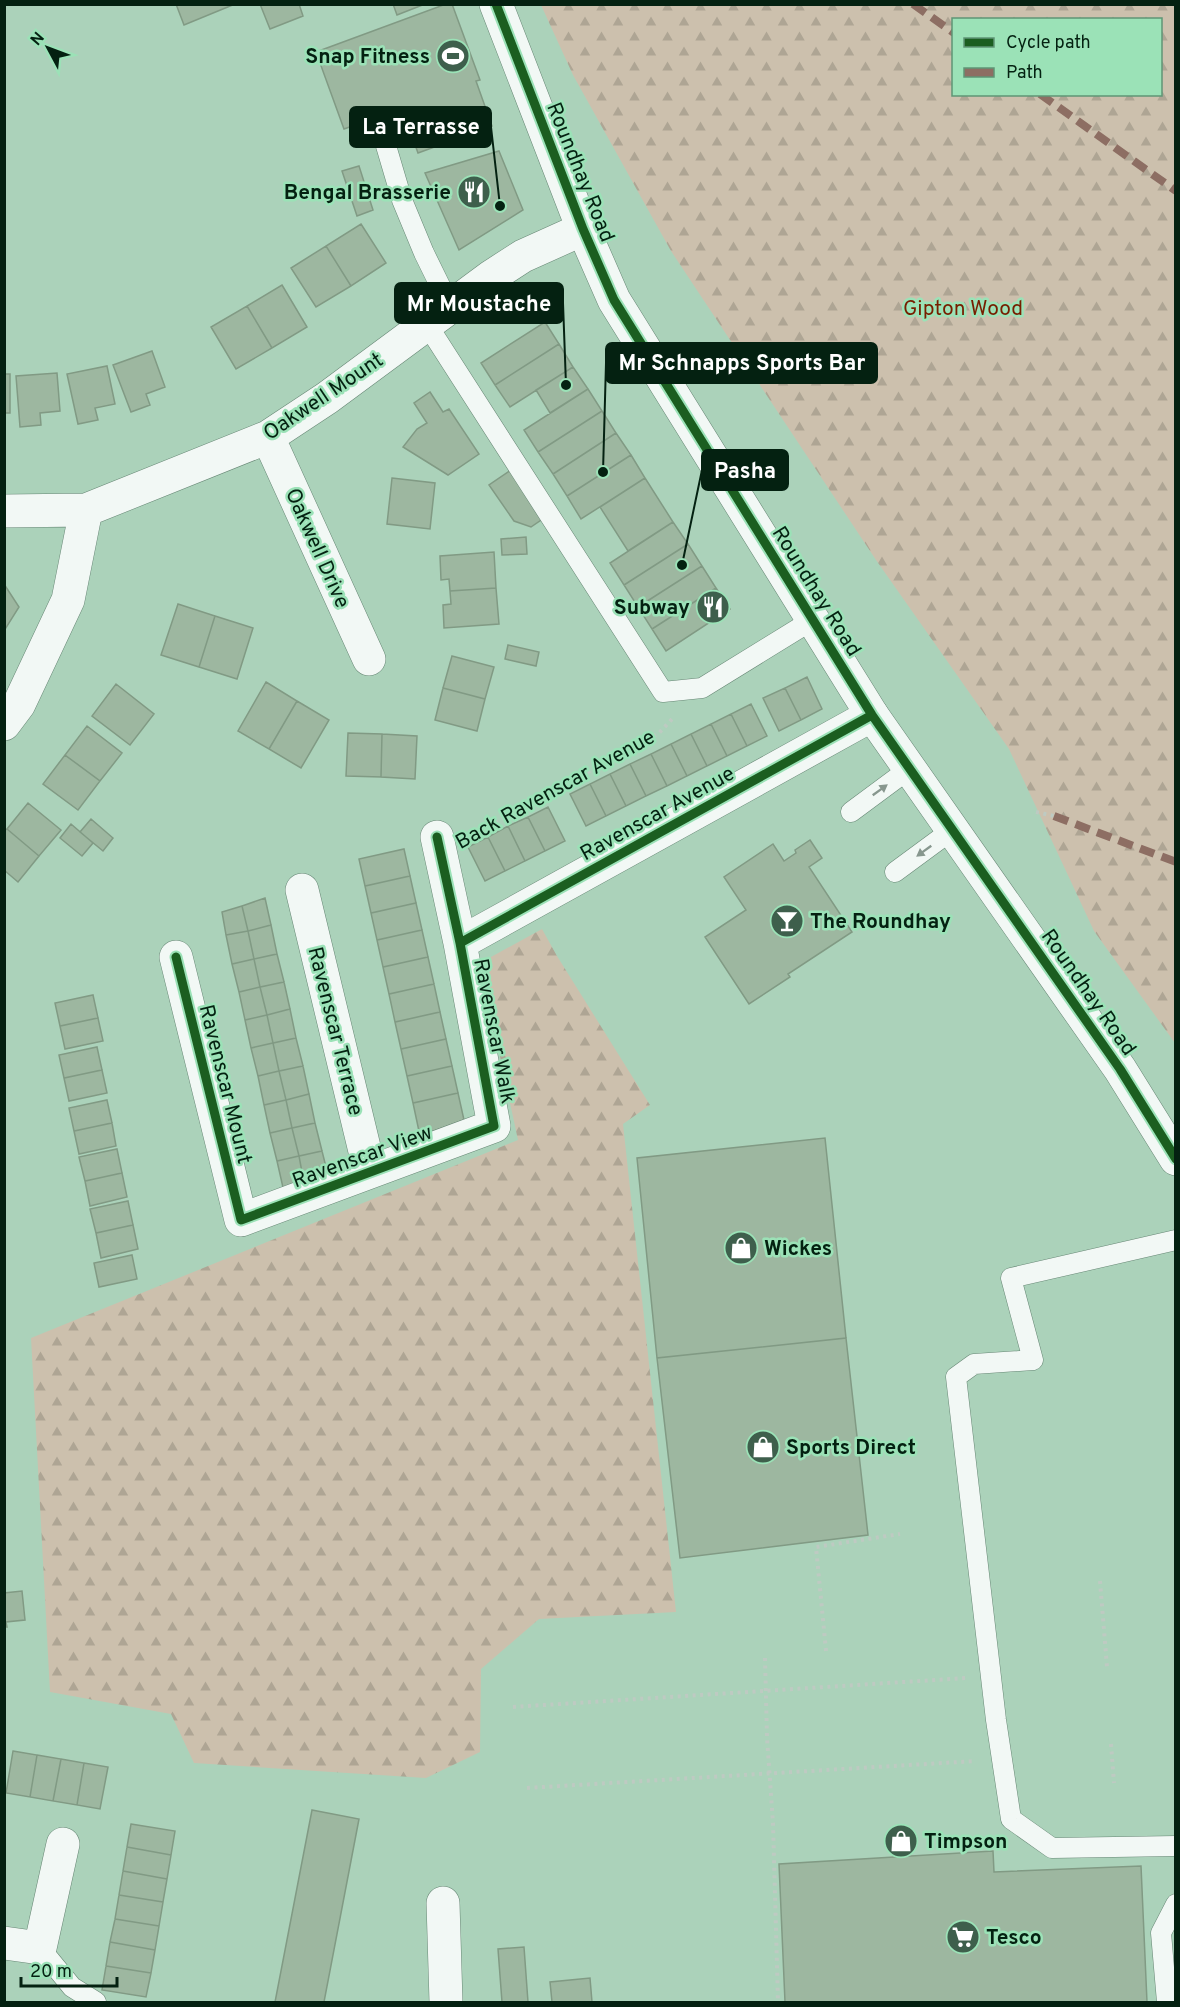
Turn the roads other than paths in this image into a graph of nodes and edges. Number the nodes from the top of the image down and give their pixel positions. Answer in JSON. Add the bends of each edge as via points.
{"nodes":[{"id":1,"x":496,"y":4,"type":"edge"},
{"id":2,"x":384,"y":140,"type":"dead end"},
{"id":3,"x":582,"y":229,"type":"junction"},
{"id":4,"x":438,"y":315,"type":"junction"},
{"id":5,"x":268,"y":437,"type":"junction"},
{"id":6,"x":86,"y":510,"type":"junction"},
{"id":7,"x":4,"y":511,"type":"edge"},
{"id":8,"x":814,"y":619,"type":"junction"},
{"id":9,"x":369,"y":659,"type":"dead end"},
{"id":10,"x":872,"y":715,"type":"junction"},
{"id":11,"x":4,"y":724,"type":"edge"},
{"id":12,"x":909,"y":769,"type":"junction"},
{"id":13,"x":851,"y":812,"type":"dead end"},
{"id":14,"x":952,"y":830,"type":"junction"},
{"id":15,"x":439,"y":845,"type":"road end"},
{"id":16,"x":895,"y":872,"type":"dead end"},
{"id":17,"x":302,"y":890,"type":"dead end"},
{"id":18,"x":460,"y":943,"type":"junction"},
{"id":19,"x":176,"y":957,"type":"dead end"},
{"id":20,"x":494,"y":1126,"type":"joint"},
{"id":21,"x":1176,"y":1159,"type":"edge"},
{"id":22,"x":370,"y":1172,"type":"junction"},
{"id":23,"x":241,"y":1220,"type":"joint"},
{"id":24,"x":1176,"y":1240,"type":"edge"},
{"id":25,"x":63,"y":1844,"type":"dead end"},
{"id":26,"x":1176,"y":1846,"type":"edge"},
{"id":27,"x":443,"y":1903,"type":"dead end"},
{"id":28,"x":1176,"y":1904,"type":"edge"},
{"id":29,"x":4,"y":1944,"type":"edge"},
{"id":30,"x":40,"y":1948,"type":"junction"},
{"id":31,"x":96,"y":2002,"type":"edge"},
{"id":32,"x":446,"y":2002,"type":"edge"},
{"id":33,"x":1167,"y":2002,"type":"edge"}],
"edges":[{"from":1,"to":3,"type":"street","name":"Roundhay Road"},
{"from":2,"to":4,"type":"lane","via":[[402,200],[424,253]]},
{"from":3,"to":4,"type":"street","name":"Oakwell Mount","via":[[523,256]]},
{"from":3,"to":8,"type":"street","name":"Roundhay Road","via":[[615,300]]},
{"from":4,"to":5,"type":"street","name":"Oakwell Mount"},
{"from":4,"to":8,"type":"lane","via":[[663,692],[702,688]]},
{"from":5,"to":6,"type":"street","name":"Oakwell Mount"},
{"from":5,"to":9,"type":"street","name":"Oakwell Drive"},
{"from":6,"to":7,"type":"street","name":"Oakwell Mount"},
{"from":6,"to":11,"type":"street","via":[[68,600],[19,704]]},
{"from":8,"to":10,"type":"street","name":"Roundhay Road"},
{"from":10,"to":12,"type":"street","name":"Roundhay Road"},
{"from":10,"to":18,"type":"street","name":"Ravenscar Avenue"},
{"from":13,"to":12,"type":"lane","one_way":true},
{"from":12,"to":14,"type":"street","name":"Roundhay Road"},
{"from":14,"to":16,"type":"lane","one_way":true},
{"from":14,"to":21,"type":"street","name":"Roundhay Road","via":[[1120,1069]]},
{"from":15,"to":18,"type":"street","name":"Ravenscar Walk"},
{"from":17,"to":22,"type":"street","name":"Ravenscar Terrace"},
{"from":18,"to":20,"type":"street","name":"Ravenscar Walk"},
{"from":19,"to":23,"type":"street","name":"Ravenscar Mount"},
{"from":20,"to":22,"type":"street","name":"Ravenscar View"},
{"from":22,"to":23,"type":"street","name":"Ravenscar View"},
{"from":24,"to":26,"type":"lane","via":[[1011,1278],[1033,1360],[974,1364],[956,1377],[1011,1819],[1052,1848]]},
{"from":25,"to":30,"type":"street"},
{"from":27,"to":32,"type":"street"},
{"from":28,"to":33,"type":"lane","via":[[1161,1933]]},
{"from":29,"to":30,"type":"street"},
{"from":30,"to":31,"type":"lane","via":[[72,1987]]}]}
